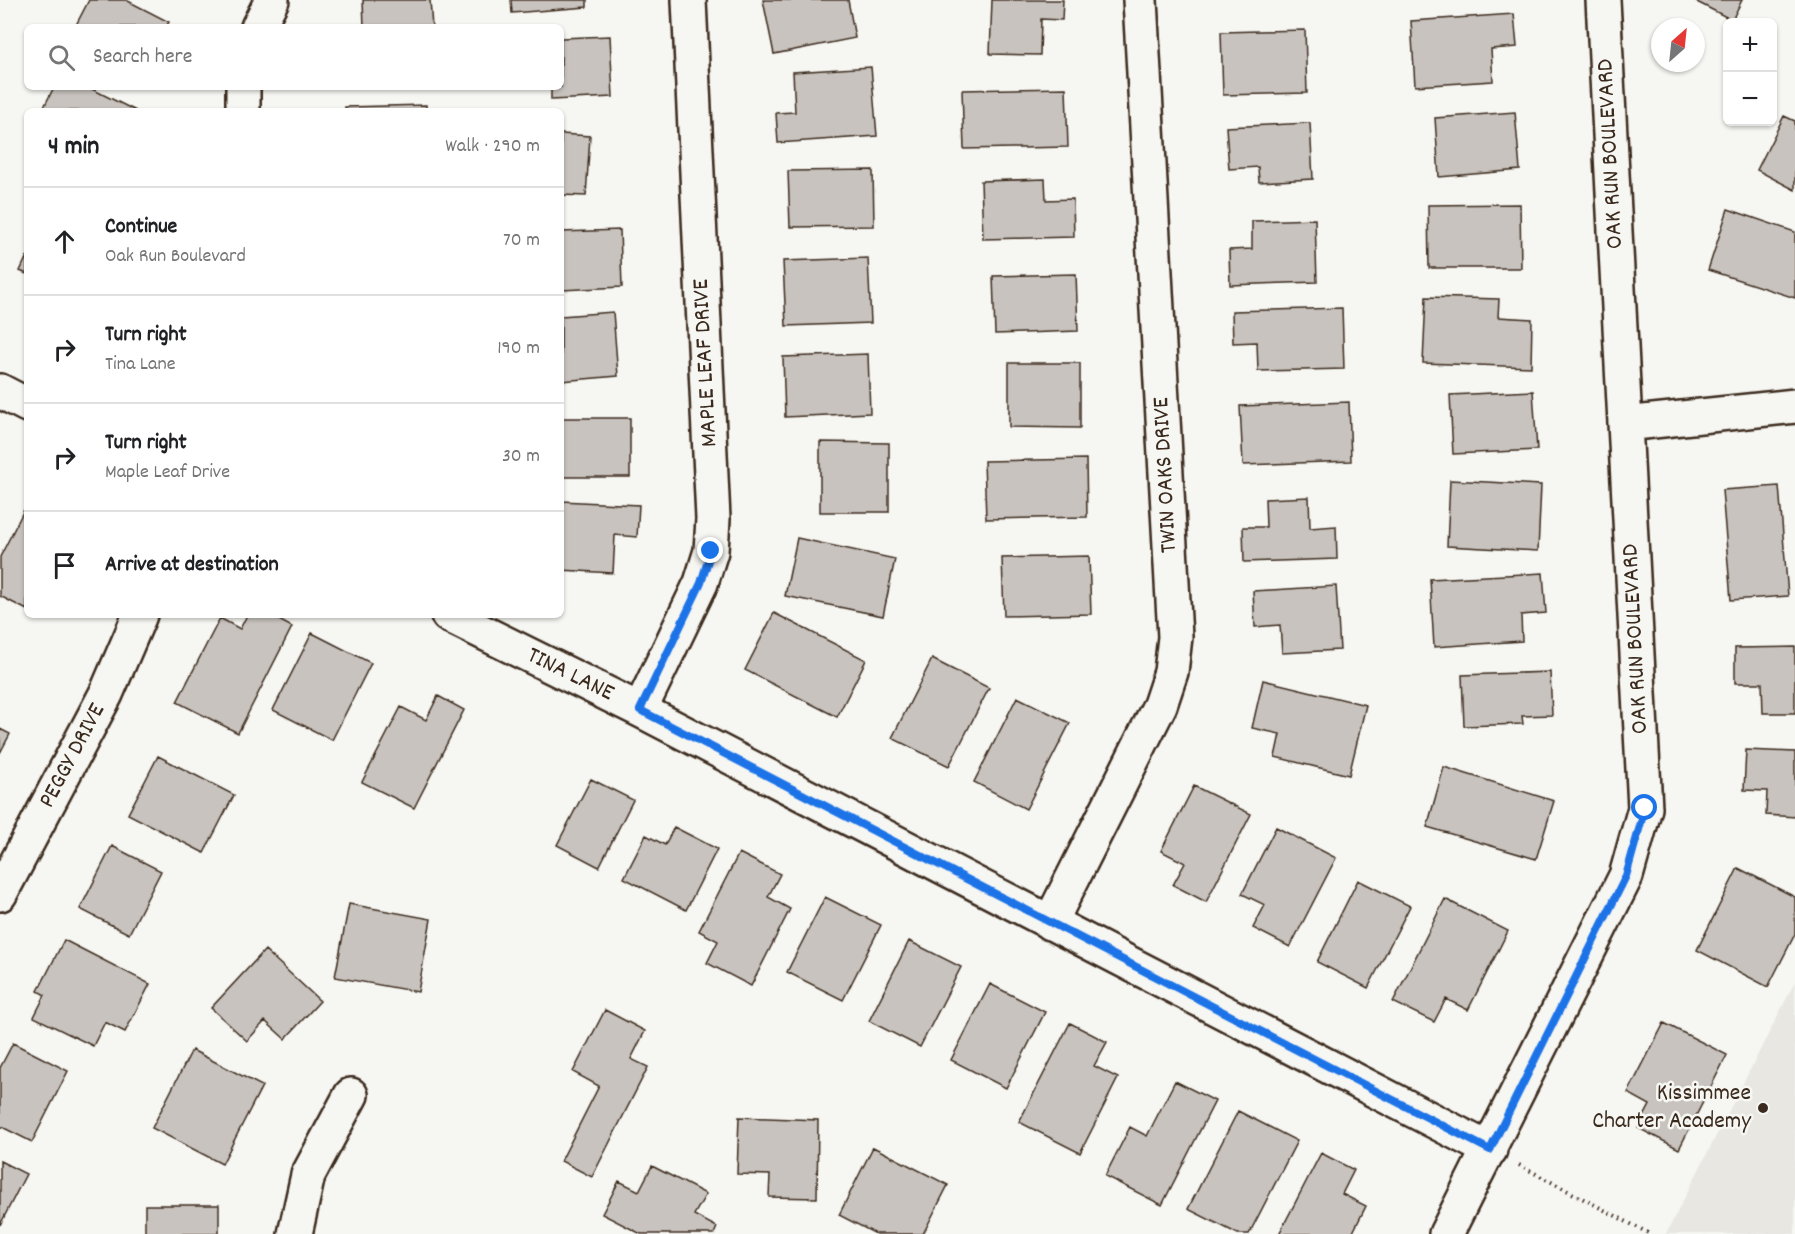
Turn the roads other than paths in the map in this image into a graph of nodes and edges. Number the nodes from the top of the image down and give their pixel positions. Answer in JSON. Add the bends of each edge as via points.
{"nodes":[{"id":1,"x":272,"y":0,"type":"edge"},
{"id":2,"x":689,"y":0,"type":"edge"},
{"id":3,"x":1140,"y":0,"type":"edge"},
{"id":4,"x":1603,"y":0,"type":"edge"},
{"id":5,"x":260,"y":24,"type":"edge"},
{"id":6,"x":243,"y":90,"type":"edge"},
{"id":7,"x":243,"y":108,"type":"edge"},
{"id":8,"x":0,"y":391,"type":"edge"},
{"id":9,"x":24,"y":403,"type":"edge"},
{"id":10,"x":1795,"y":406,"type":"edge"},
{"id":11,"x":1625,"y":424,"type":"junction"},
{"id":12,"x":139,"y":618,"type":"edge"},
{"id":13,"x":454,"y":618,"type":"edge"},
{"id":14,"x":640,"y":710,"type":"junction"},
{"id":15,"x":0,"y":894,"type":"edge"},
{"id":16,"x":1050,"y":923,"type":"junction"},
{"id":17,"x":351,"y":1095,"type":"dead end"},
{"id":18,"x":1502,"y":1156,"type":"junction"},
{"id":19,"x":295,"y":1234,"type":"edge"},
{"id":20,"x":1446,"y":1234,"type":"edge"}],
"edges":[{"from":1,"to":5,"type":"street"},
{"from":2,"to":14,"type":"street","name":"MAPLE LEAF DRIVE","via":[[713,519],[711,551],[701,583]]},
{"from":3,"to":16,"type":"street","name":"TWIN OAKS DRIVE","via":[[1175,637],[1171,672],[1160,705]]},
{"from":4,"to":11,"type":"street","name":"OAK RUN BOULEVARD"},
{"from":6,"to":7,"type":"street"},
{"from":8,"to":9,"type":"street"},
{"from":10,"to":11,"type":"street"},
{"from":11,"to":18,"type":"street","name":"OAK RUN BOULEVARD","via":[[1645,808],[1626,876]]},
{"from":12,"to":15,"type":"street","name":"PEGGY DRIVE","via":[[105,694]]},
{"from":13,"to":14,"type":"street","name":"TINA LANE"},
{"from":14,"to":16,"type":"street","name":"TINA LANE"},
{"from":16,"to":18,"type":"street","name":"TINA LANE"},
{"from":17,"to":19,"type":"street","via":[[308,1176]]},
{"from":18,"to":20,"type":"street","name":"OAK RUN BOULEVARD"}]}
